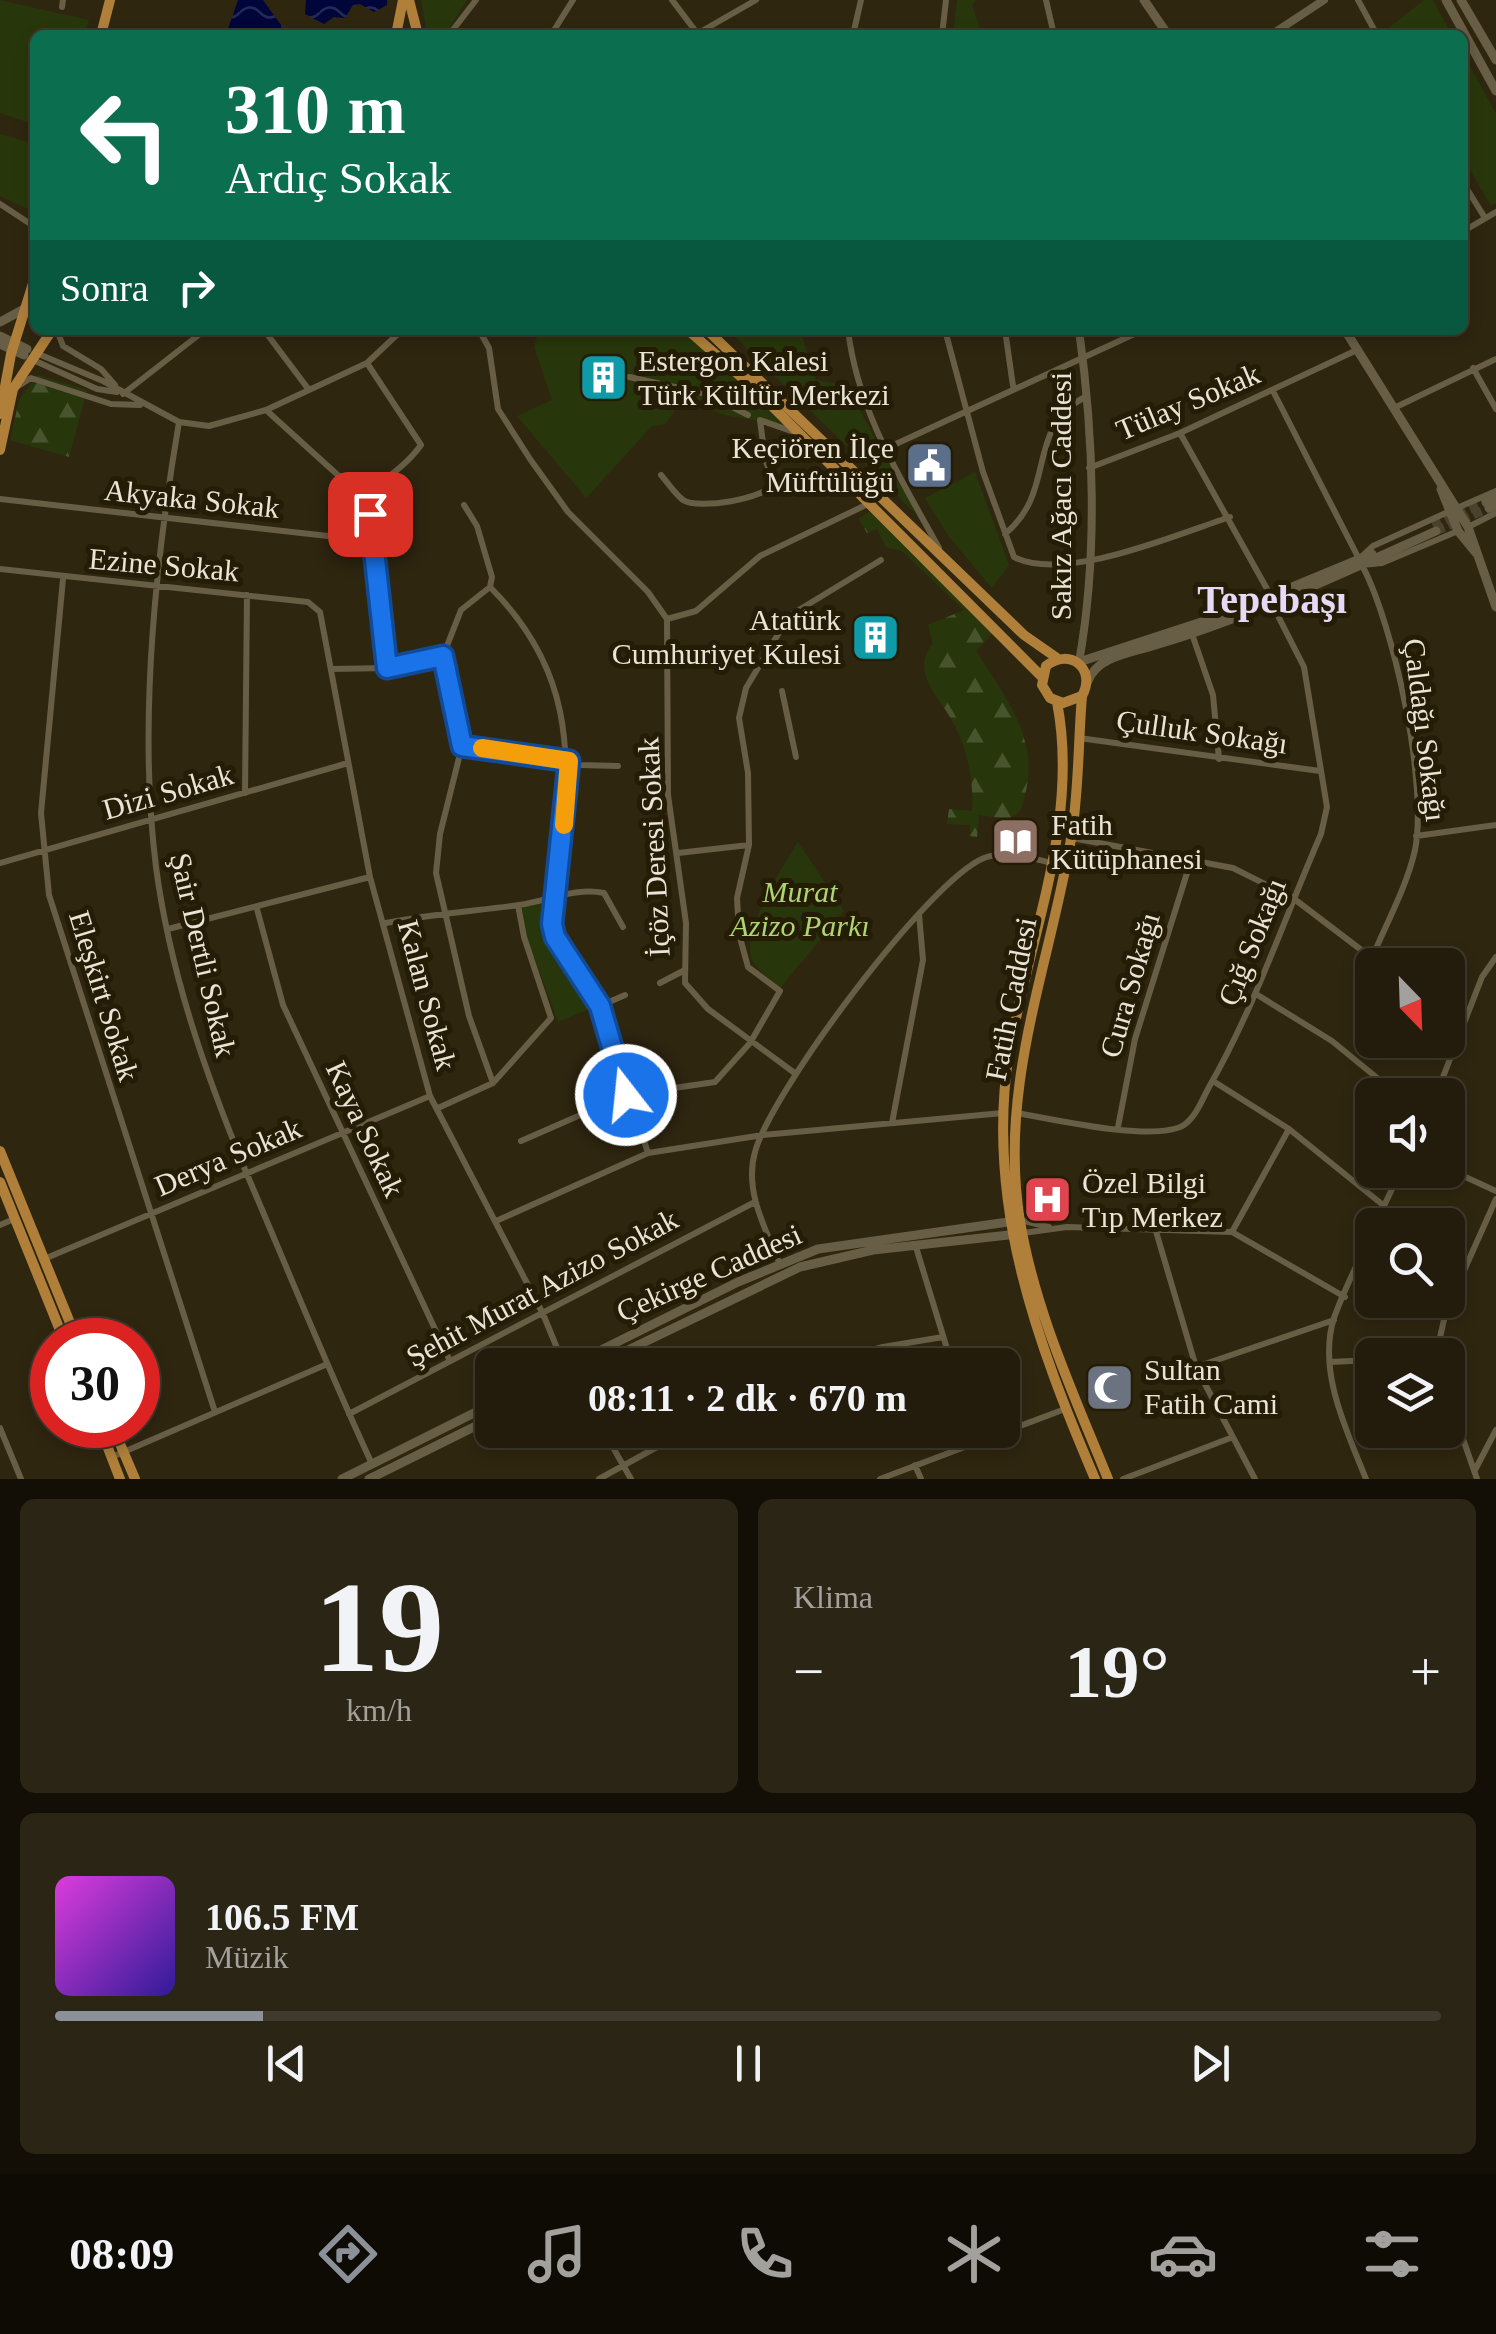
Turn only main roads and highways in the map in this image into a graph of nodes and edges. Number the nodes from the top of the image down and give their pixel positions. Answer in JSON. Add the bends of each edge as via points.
{"nodes":[{"id":1,"x":110,"y":0,"type":"edge"},
{"id":2,"x":406,"y":0,"type":"edge"},
{"id":3,"x":1144,"y":0,"type":"edge"},
{"id":4,"x":1446,"y":0,"type":"edge"},
{"id":5,"x":1461,"y":0,"type":"edge"},
{"id":6,"x":102,"y":30,"type":"edge"},
{"id":7,"x":397,"y":30,"type":"edge"},
{"id":8,"x":416,"y":30,"type":"edge"},
{"id":9,"x":1165,"y":30,"type":"edge"},
{"id":10,"x":1462,"y":30,"type":"edge"},
{"id":11,"x":1468,"y":40,"type":"edge"},
{"id":12,"x":1496,"y":60,"type":"edge"},
{"id":13,"x":1496,"y":91,"type":"edge"},
{"id":14,"x":30,"y":303,"type":"edge"},
{"id":15,"x":0,"y":322,"type":"edge"},
{"id":16,"x":50,"y":335,"type":"edge"},
{"id":17,"x":693,"y":335,"type":"edge"},
{"id":18,"x":713,"y":335,"type":"edge"},
{"id":19,"x":1348,"y":335,"type":"edge"},
{"id":20,"x":0,"y":336,"type":"edge"},
{"id":21,"x":0,"y":344,"type":"edge"},
{"id":22,"x":0,"y":365,"type":"edge"},
{"id":23,"x":10,"y":387,"type":"junction"},
{"id":24,"x":0,"y":414,"type":"edge"},
{"id":25,"x":0,"y":450,"type":"edge"},
{"id":26,"x":1435,"y":528,"type":"tunnel mouth"},
{"id":27,"x":1271,"y":600,"type":"junction"},
{"id":28,"x":1496,"y":607,"type":"edge"},
{"id":29,"x":1056,"y":658,"type":"junction"},
{"id":30,"x":1079,"y":662,"type":"junction"},
{"id":31,"x":1042,"y":677,"type":"junction"},
{"id":32,"x":1088,"y":681,"type":"junction"},
{"id":33,"x":1082,"y":696,"type":"junction"},
{"id":34,"x":1056,"y":702,"type":"junction"},
{"id":35,"x":1011,"y":1113,"type":"junction"},
{"id":36,"x":0,"y":1151,"type":"edge"},
{"id":37,"x":0,"y":1182,"type":"edge"},
{"id":38,"x":1014,"y":1221,"type":"junction"},
{"id":39,"x":1017,"y":1234,"type":"junction"},
{"id":40,"x":55,"y":1318,"type":"edge"},
{"id":41,"x":67,"y":1318,"type":"edge"},
{"id":42,"x":606,"y":1348,"type":"edge"},
{"id":43,"x":631,"y":1348,"type":"edge"},
{"id":44,"x":475,"y":1413,"type":"edge"},
{"id":45,"x":475,"y":1426,"type":"edge"},
{"id":46,"x":114,"y":1448,"type":"edge"},
{"id":47,"x":117,"y":1448,"type":"edge"},
{"id":48,"x":118,"y":1454,"type":"junction"},
{"id":49,"x":120,"y":1479,"type":"edge"},
{"id":50,"x":134,"y":1479,"type":"edge"},
{"id":51,"x":342,"y":1479,"type":"edge"},
{"id":52,"x":369,"y":1479,"type":"edge"},
{"id":53,"x":1095,"y":1479,"type":"edge"},
{"id":54,"x":1108,"y":1479,"type":"edge"}],
"edges":[{"from":1,"to":6,"type":"main road"},
{"from":2,"to":7,"type":"main road"},
{"from":2,"to":8,"type":"main road"},
{"from":3,"to":9,"type":"main road"},
{"from":4,"to":10,"type":"main road"},
{"from":5,"to":12,"type":"main road"},
{"from":11,"to":13,"type":"main road"},
{"from":14,"to":15,"type":"main road"},
{"from":14,"to":23,"type":"main road"},
{"from":16,"to":23,"type":"main road"},
{"from":17,"to":31,"type":"main road"},
{"from":18,"to":29,"type":"main road","via":[[1024,635]]},
{"from":19,"to":28,"type":"main road","via":[[1438,476],[1483,562]]},
{"from":20,"to":21,"type":"main road","via":[[26,352]]},
{"from":22,"to":23,"type":"main road"},
{"from":23,"to":24,"type":"main road"},
{"from":23,"to":25,"type":"main road"},
{"from":26,"to":27,"type":"main road"},
{"from":27,"to":30,"type":"main road"},
{"from":27,"to":32,"type":"main road","via":[[1114,657],[1092,670]]},
{"from":29,"to":30,"type":"main road"},
{"from":29,"to":31,"type":"main road"},
{"from":30,"to":32,"type":"main road"},
{"from":31,"to":34,"type":"main road"},
{"from":32,"to":33,"type":"main road"},
{"from":33,"to":34,"type":"main road"},
{"from":33,"to":35,"type":"main road","name":"Fatih Caddesi","via":[[1071,838]]},
{"from":34,"to":35,"type":"main road","name":"Fatih Caddesi","via":[[1065,763],[1052,863],[1010,1052]]},
{"from":35,"to":38,"type":"main road","name":"Fatih Caddesi"},
{"from":36,"to":41,"type":"main road"},
{"from":37,"to":40,"type":"main road"},
{"from":38,"to":39,"type":"main road","name":"Fatih Caddesi"},
{"from":38,"to":42,"type":"main road","name":"Çekirge Caddesi","via":[[868,1240],[778,1262]]},
{"from":39,"to":43,"type":"main road","name":"Çekirge Caddesi","via":[[915,1244],[800,1267]]},
{"from":39,"to":53,"type":"main road","name":"Fatih Caddesi","via":[[1022,1284]]},
{"from":39,"to":54,"type":"main road","name":"Fatih Caddesi"},
{"from":44,"to":51,"type":"main road"},
{"from":45,"to":52,"type":"main road"},
{"from":46,"to":48,"type":"main road"},
{"from":47,"to":48,"type":"main road"},
{"from":48,"to":49,"type":"main road"},
{"from":48,"to":50,"type":"main road"}]}
